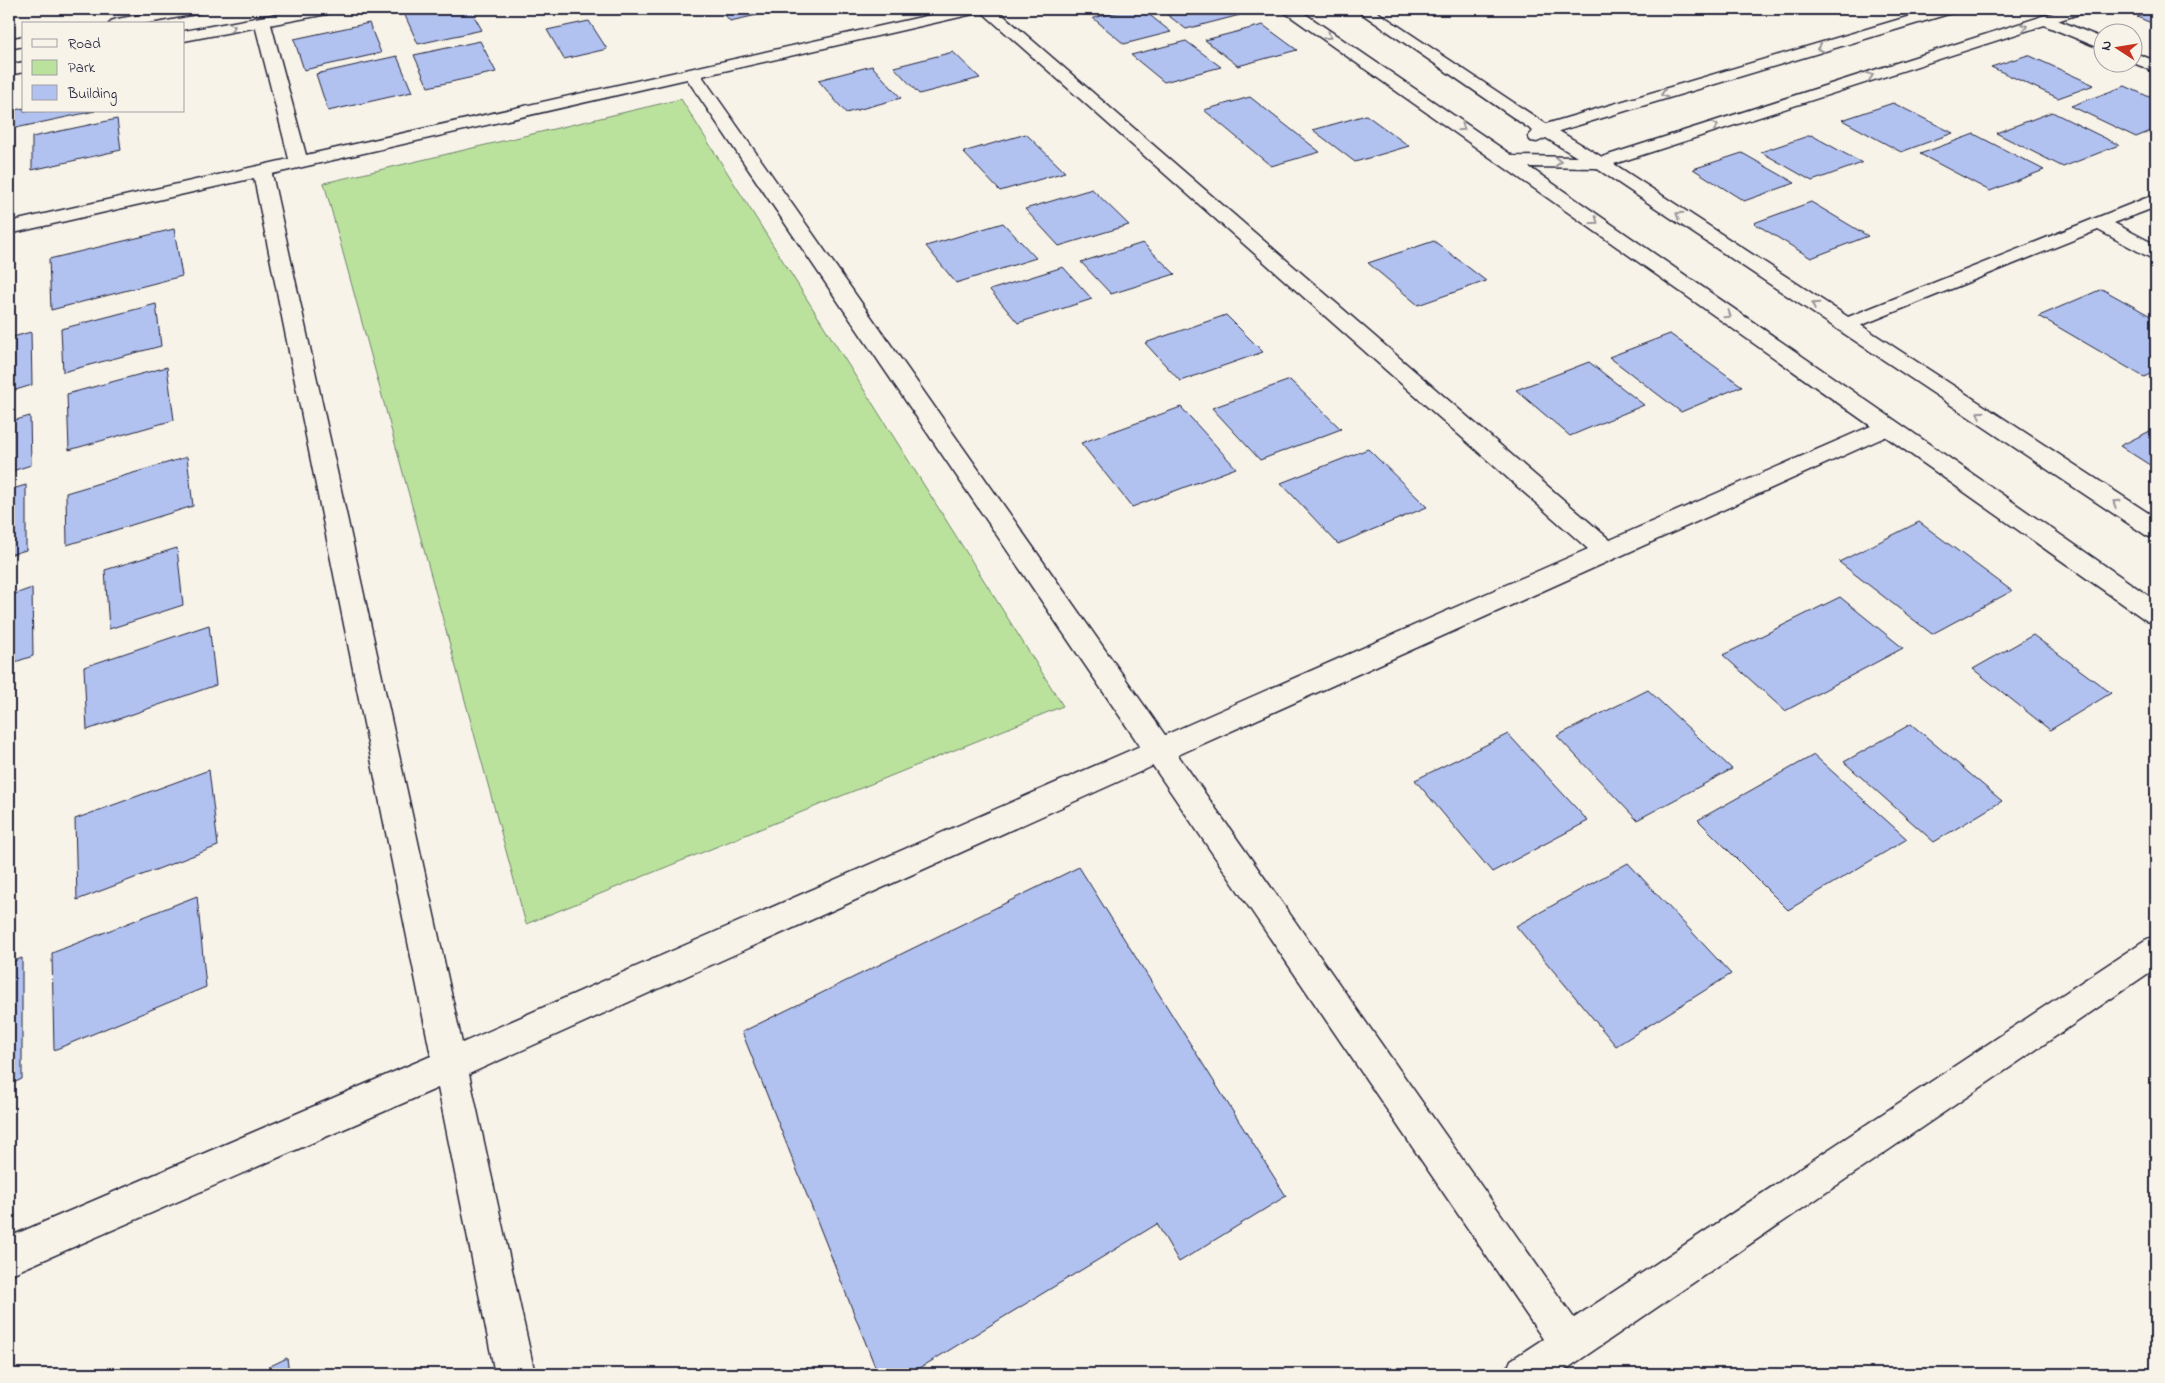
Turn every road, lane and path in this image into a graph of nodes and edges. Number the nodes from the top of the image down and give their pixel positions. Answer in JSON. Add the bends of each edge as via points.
{"nodes":[{"id":1,"x":196,"y":9,"type":"edge"},
{"id":2,"x":327,"y":9,"type":"edge"},
{"id":3,"x":976,"y":9,"type":"edge"},
{"id":4,"x":987,"y":9,"type":"edge"},
{"id":5,"x":1288,"y":9,"type":"edge"},
{"id":6,"x":1363,"y":9,"type":"edge"},
{"id":7,"x":1950,"y":9,"type":"edge"},
{"id":8,"x":2080,"y":9,"type":"edge"},
{"id":9,"x":2046,"y":20,"type":"junction"},
{"id":10,"x":262,"y":21,"type":"junction"},
{"id":11,"x":128,"y":22,"type":"edge"},
{"id":12,"x":185,"y":36,"type":"edge"},
{"id":13,"x":2092,"y":40,"type":"edge"},
{"id":14,"x":22,"y":41,"type":"edge"},
{"id":15,"x":9,"y":44,"type":"edge"},
{"id":16,"x":2142,"y":61,"type":"edge"},
{"id":17,"x":2156,"y":67,"type":"edge"},
{"id":18,"x":22,"y":68,"type":"edge"},
{"id":19,"x":9,"y":70,"type":"edge"},
{"id":20,"x":692,"y":73,"type":"junction"},
{"id":21,"x":1544,"y":130,"type":"junction"},
{"id":22,"x":1509,"y":161,"type":"junction"},
{"id":23,"x":299,"y":162,"type":"junction"},
{"id":24,"x":1600,"y":162,"type":"junction"},
{"id":25,"x":262,"y":171,"type":"junction"},
{"id":26,"x":2156,"y":200,"type":"edge"},
{"id":27,"x":2099,"y":223,"type":"junction"},
{"id":28,"x":9,"y":228,"type":"edge"},
{"id":29,"x":2156,"y":253,"type":"edge"},
{"id":30,"x":1845,"y":324,"type":"junction"},
{"id":31,"x":1888,"y":427,"type":"junction"},
{"id":32,"x":2156,"y":530,"type":"edge"},
{"id":33,"x":1608,"y":552,"type":"junction"},
{"id":34,"x":2156,"y":614,"type":"edge"},
{"id":35,"x":1159,"y":751,"type":"junction"},
{"id":36,"x":2156,"y":950,"type":"edge"},
{"id":37,"x":450,"y":1065,"type":"junction"},
{"id":38,"x":9,"y":1256,"type":"edge"},
{"id":39,"x":1569,"y":1344,"type":"junction"},
{"id":40,"x":515,"y":1374,"type":"edge"},
{"id":41,"x":1525,"y":1374,"type":"edge"}],
"edges":[{"from":1,"to":11,"type":"street"},
{"from":2,"to":10,"type":"street"},
{"from":3,"to":20,"type":"street"},
{"from":4,"to":33,"type":"street"},
{"from":5,"to":22,"type":"street","one_way":true},
{"from":6,"to":21,"type":"street"},
{"from":7,"to":21,"type":"street","one_way":true},
{"from":8,"to":9,"type":"street"},
{"from":9,"to":13,"type":"street"},
{"from":24,"to":9,"type":"street","one_way":true},
{"from":12,"to":10,"type":"street","one_way":true},
{"from":10,"to":23,"type":"street"},
{"from":14,"to":15,"type":"street"},
{"from":16,"to":17,"type":"street"},
{"from":18,"to":19,"type":"street"},
{"from":20,"to":23,"type":"street"},
{"from":20,"to":35,"type":"street"},
{"from":21,"to":22,"type":"street"},
{"from":21,"to":24,"type":"street"},
{"from":22,"to":24,"type":"street","one_way":true},
{"from":22,"to":31,"type":"street","one_way":true},
{"from":23,"to":25,"type":"street"},
{"from":30,"to":24,"type":"street","one_way":true},
{"from":25,"to":28,"type":"street"},
{"from":25,"to":37,"type":"street"},
{"from":26,"to":27,"type":"street"},
{"from":27,"to":29,"type":"street"},
{"from":27,"to":30,"type":"street"},
{"from":32,"to":30,"type":"street","one_way":true},
{"from":31,"to":33,"type":"street"},
{"from":31,"to":34,"type":"street"},
{"from":33,"to":35,"type":"street"},
{"from":35,"to":37,"type":"street"},
{"from":35,"to":39,"type":"street"},
{"from":36,"to":39,"type":"street"},
{"from":37,"to":38,"type":"street"},
{"from":37,"to":40,"type":"street"},
{"from":39,"to":41,"type":"street"}]}
